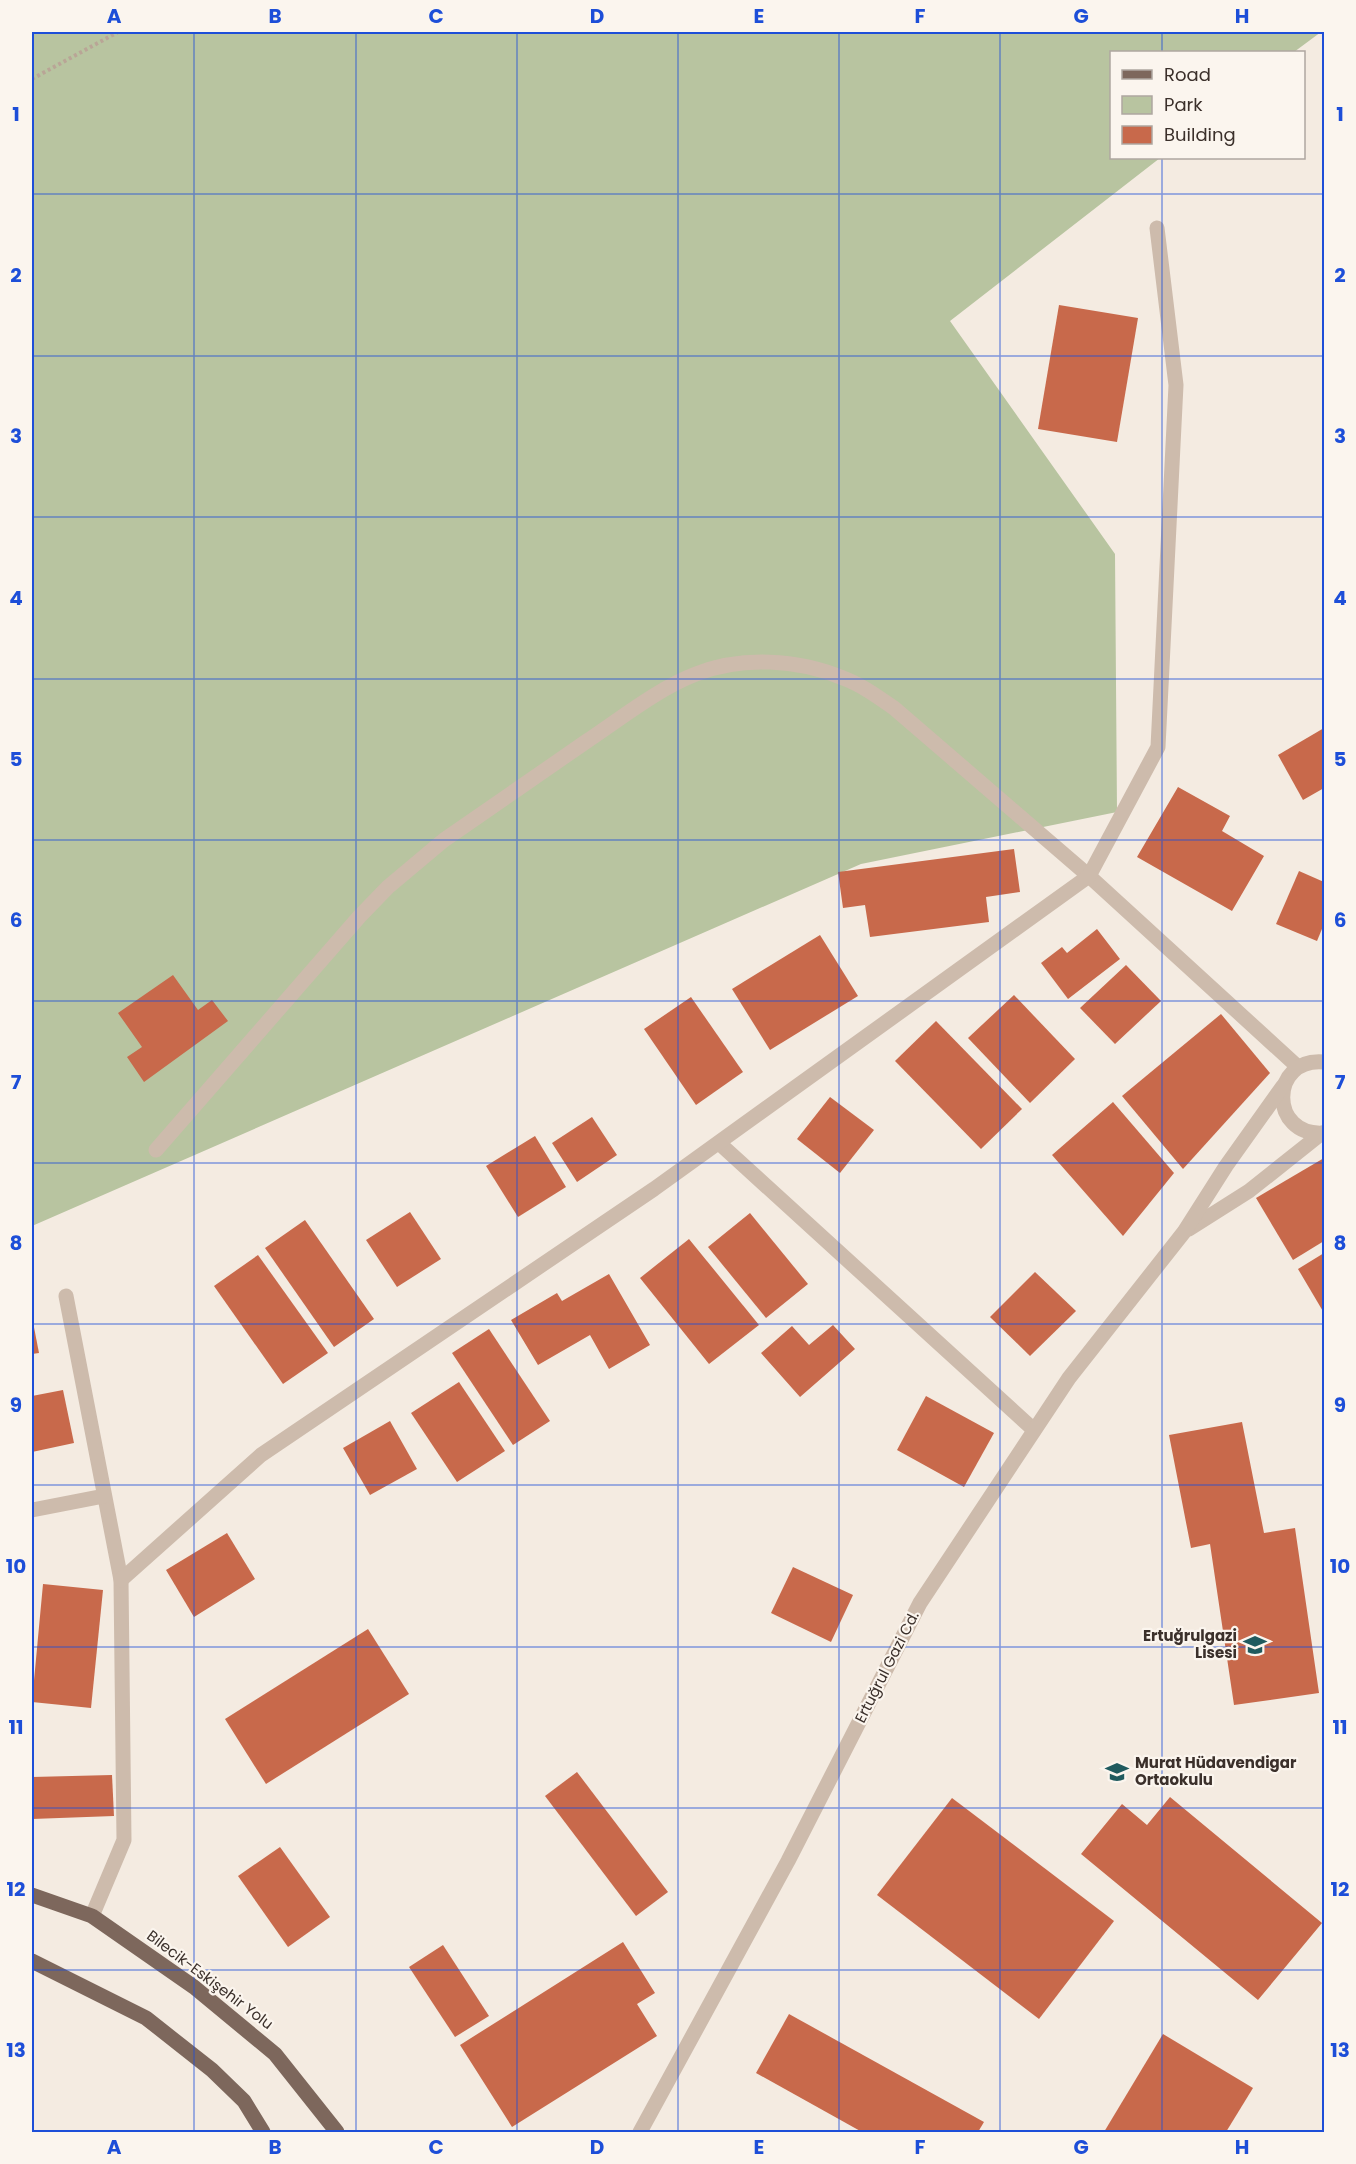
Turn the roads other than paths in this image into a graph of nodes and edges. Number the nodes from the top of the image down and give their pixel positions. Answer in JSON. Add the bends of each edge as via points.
{"nodes":[{"id":1,"x":1157,"y":228,"type":"dead end"},
{"id":2,"x":1089,"y":876,"type":"junction"},
{"id":3,"x":1324,"y":1060,"type":"edge"},
{"id":4,"x":1298,"y":1067,"type":"junction"},
{"id":5,"x":1283,"y":1086,"type":"junction"},
{"id":6,"x":1323,"y":1133,"type":"edge"},
{"id":7,"x":718,"y":1143,"type":"junction"},
{"id":8,"x":156,"y":1150,"type":"dead end"},
{"id":9,"x":1184,"y":1232,"type":"junction"},
{"id":10,"x":66,"y":1296,"type":"dead end"},
{"id":11,"x":1034,"y":1430,"type":"junction"},
{"id":12,"x":104,"y":1496,"type":"junction"},
{"id":13,"x":32,"y":1510,"type":"edge"},
{"id":14,"x":121,"y":1580,"type":"junction"},
{"id":15,"x":32,"y":1895,"type":"edge"},
{"id":16,"x":92,"y":1916,"type":"junction"},
{"id":17,"x":32,"y":1960,"type":"edge"},
{"id":18,"x":244,"y":2102,"type":"junction"},
{"id":19,"x":263,"y":2133,"type":"edge"},
{"id":20,"x":274,"y":2133,"type":"edge"},
{"id":21,"x":337,"y":2133,"type":"edge"},
{"id":22,"x":640,"y":2133,"type":"edge"}],
"edges":[{"from":1,"to":2,"type":"street","via":[[1176,384],[1158,747]]},
{"from":2,"to":4,"type":"street"},
{"from":2,"to":7,"type":"street"},
{"from":2,"to":8,"type":"street","via":[[870,691],[806,667],[755,662],[695,674],[651,698],[415,863],[359,917]]},
{"from":3,"to":4,"type":"street"},
{"from":4,"to":5,"type":"street"},
{"from":5,"to":6,"type":"street","via":[[1282,1099],[1291,1121],[1300,1129]]},
{"from":5,"to":9,"type":"street"},
{"from":6,"to":9,"type":"street","via":[[1249,1191]]},
{"from":7,"to":11,"type":"street"},
{"from":7,"to":14,"type":"street","via":[[261,1455]]},
{"from":9,"to":11,"type":"street","name":"Ertuğrul Gazi Cd.","via":[[1069,1378]]},
{"from":10,"to":12,"type":"street"},
{"from":11,"to":22,"type":"street","name":"Ertuğrul Gazi Cd.","via":[[920,1603],[788,1861]]},
{"from":12,"to":13,"type":"street"},
{"from":12,"to":14,"type":"street"},
{"from":14,"to":16,"type":"street","via":[[124,1840]]},
{"from":15,"to":16,"type":"main road","name":"Bilecik-Eskişehir Yolu"},
{"from":16,"to":21,"type":"main road","name":"Bilecik-Eskişehir Yolu","via":[[194,1987],[275,2054]]},
{"from":17,"to":18,"type":"main road","via":[[146,2018],[212,2070]]},
{"from":18,"to":19,"type":"main road"},
{"from":18,"to":20,"type":"main road"}]}
